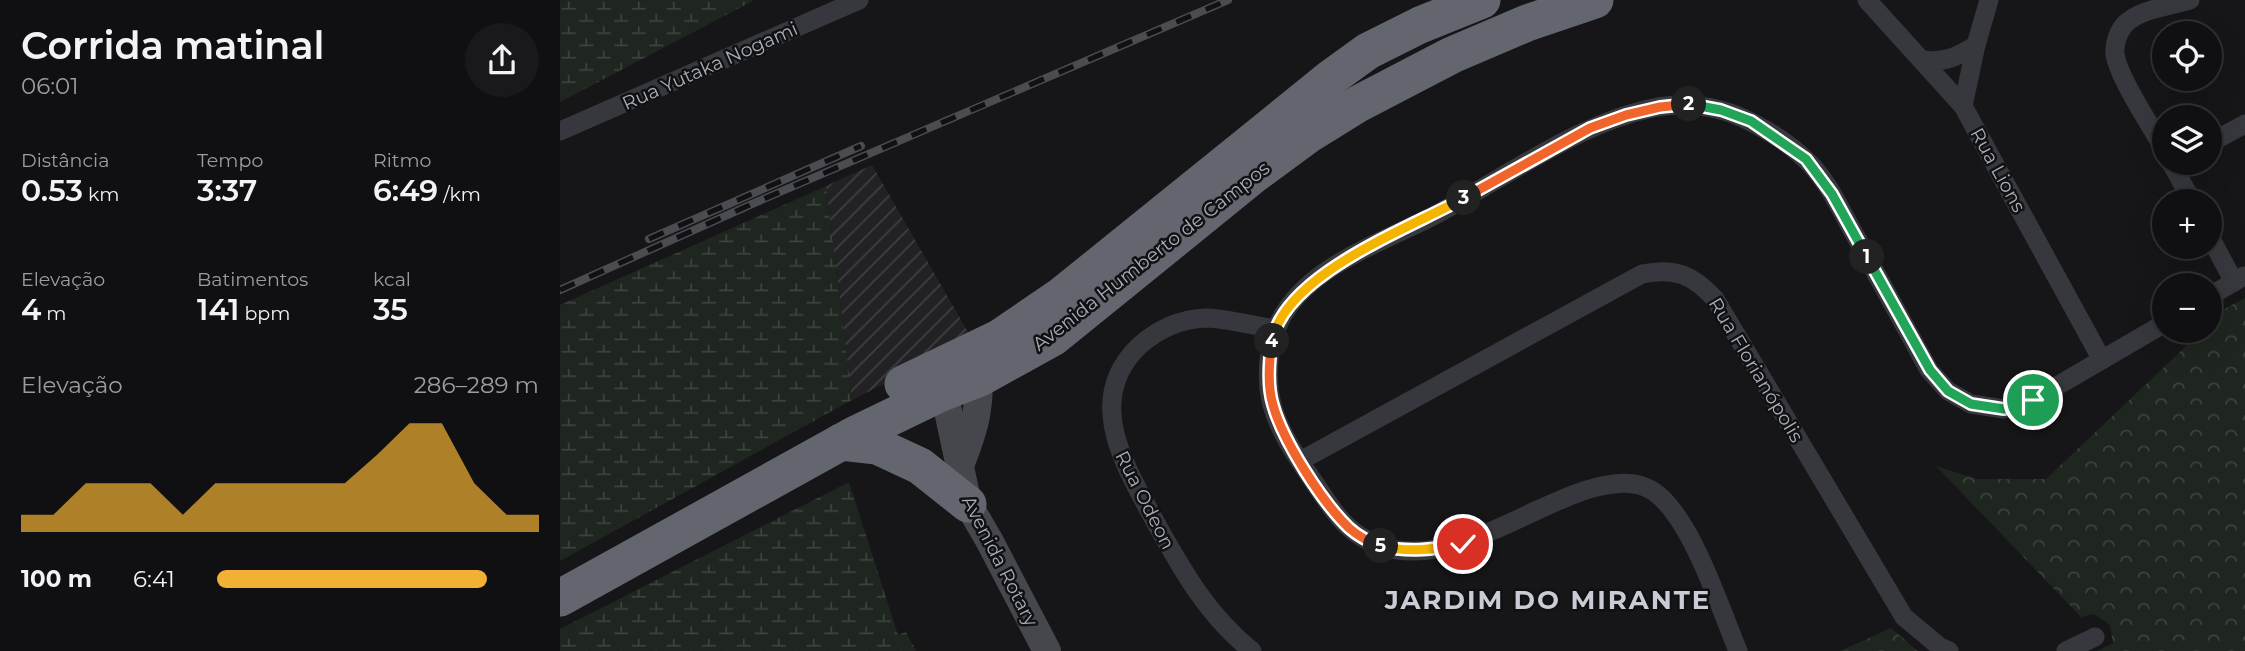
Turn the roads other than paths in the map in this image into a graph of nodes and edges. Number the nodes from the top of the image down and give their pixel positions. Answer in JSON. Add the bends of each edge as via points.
{"nodes":[{"id":1,"x":859,"y":0,"type":"edge"},
{"id":2,"x":1595,"y":0,"type":"edge"},
{"id":3,"x":1867,"y":0,"type":"edge"},
{"id":4,"x":1989,"y":0,"type":"edge"},
{"id":5,"x":2190,"y":0,"type":"edge"},
{"id":6,"x":1484,"y":2,"type":"edge"},
{"id":7,"x":1428,"y":12,"type":"edge"},
{"id":8,"x":1527,"y":23,"type":"junction"},
{"id":9,"x":1976,"y":45,"type":"junction"},
{"id":10,"x":1368,"y":51,"type":"junction"},
{"id":11,"x":1452,"y":54,"type":"junction"},
{"id":12,"x":1922,"y":60,"type":"junction"},
{"id":13,"x":1357,"y":104,"type":"junction"},
{"id":14,"x":1963,"y":106,"type":"junction"},
{"id":15,"x":2245,"y":124,"type":"edge"},
{"id":16,"x":2152,"y":128,"type":"edge"},
{"id":17,"x":560,"y":131,"type":"edge"},
{"id":18,"x":2222,"y":136,"type":"edge"},
{"id":19,"x":2222,"y":254,"type":"edge"},
{"id":20,"x":2239,"y":279,"type":"edge"},
{"id":21,"x":2222,"y":289,"type":"edge"},
{"id":22,"x":1275,"y":329,"type":"junction"},
{"id":23,"x":2152,"y":331,"type":"edge"},
{"id":24,"x":2102,"y":360,"type":"junction"},
{"id":25,"x":977,"y":365,"type":"junction"},
{"id":26,"x":933,"y":383,"type":"junction"},
{"id":27,"x":841,"y":442,"type":"junction"},
{"id":28,"x":1300,"y":461,"type":"junction"},
{"id":29,"x":959,"y":468,"type":"junction"},
{"id":30,"x":968,"y":504,"type":"junction"},
{"id":31,"x":560,"y":571,"type":"edge"},
{"id":32,"x":560,"y":598,"type":"edge"},
{"id":33,"x":2095,"y":637,"type":"dead end"},
{"id":34,"x":1047,"y":651,"type":"edge"},
{"id":35,"x":1252,"y":651,"type":"edge"},
{"id":36,"x":1738,"y":651,"type":"edge"},
{"id":37,"x":1949,"y":651,"type":"edge"},
{"id":38,"x":2066,"y":651,"type":"edge"}],
"edges":[{"from":1,"to":17,"type":"street","name":"Rua Yutaka Nogami"},
{"from":2,"to":8,"type":"highway","name":"Avenida Humberto de Campos"},
{"from":3,"to":12,"type":"street","name":"Rua Lions"},
{"from":4,"to":9,"type":"street"},
{"from":5,"to":16,"type":"street","via":[[2141,15],[2126,24],[2117,37],[2115,55],[2122,74]]},
{"from":6,"to":7,"type":"highway","name":"Avenida Humberto de Campos"},
{"from":6,"to":8,"type":"highway"},
{"from":6,"to":11,"type":"highway"},
{"from":7,"to":10,"type":"highway","name":"Avenida Humberto de Campos"},
{"from":8,"to":11,"type":"highway","name":"Avenida Humberto de Campos"},
{"from":9,"to":12,"type":"street","via":[[1948,61]]},
{"from":9,"to":14,"type":"street"},
{"from":10,"to":13,"type":"highway","via":[[1345,80]]},
{"from":10,"to":25,"type":"highway","name":"Avenida Humberto de Campos","via":[[1062,295],[999,338]]},
{"from":11,"to":13,"type":"highway","name":"Avenida Humberto de Campos"},
{"from":12,"to":14,"type":"street","name":"Rua Lions"},
{"from":13,"to":25,"type":"highway","name":"Avenida Humberto de Campos","via":[[1255,174],[1054,337]]},
{"from":14,"to":24,"type":"street","name":"Rua Lions"},
{"from":15,"to":18,"type":"street"},
{"from":19,"to":20,"type":"street"},
{"from":20,"to":21,"type":"street"},
{"from":22,"to":24,"type":"street","via":[[1311,283],[1349,257],[1590,128],[1626,115],[1690,104],[1751,121],[1806,159],[1832,194],[1930,370],[1948,391],[1971,404],[2004,409],[2033,400]]},
{"from":22,"to":28,"type":"street","via":[[1270,352],[1272,404]]},
{"from":22,"to":35,"type":"street","name":"Rua Odeon","via":[[1208,318],[1172,325],[1150,336],[1128,357],[1115,385],[1111,417],[1125,467],[1180,566],[1204,604]]},
{"from":23,"to":24,"type":"street"},
{"from":25,"to":26,"type":"highway","name":"Avenida Humberto de Campos"},
{"from":25,"to":29,"type":"street","via":[[980,399]]},
{"from":26,"to":27,"type":"highway","name":"Avenida Humberto de Campos"},
{"from":26,"to":29,"type":"street","name":"Avenida Rotary","via":[[948,411]]},
{"from":26,"to":31,"type":"highway","name":"Avenida Humberto de Campos","via":[[898,386]]},
{"from":27,"to":30,"type":"highway","via":[[877,446],[920,466]]},
{"from":27,"to":32,"type":"highway","name":"Avenida Humberto de Campos"},
{"from":28,"to":36,"type":"street","via":[[1350,529],[1370,542],[1398,550],[1426,551],[1463,544],[1587,488],[1625,482],[1651,490],[1673,509],[1693,541]]},
{"from":28,"to":37,"type":"street","name":"Rua Florianópolis","via":[[1642,274],[1661,270],[1681,274],[1700,282],[1715,299],[1904,617]]},
{"from":29,"to":30,"type":"street","name":"Avenida Rotary"},
{"from":30,"to":34,"type":"street","name":"Avenida Rotary"},
{"from":33,"to":38,"type":"street"}]}
